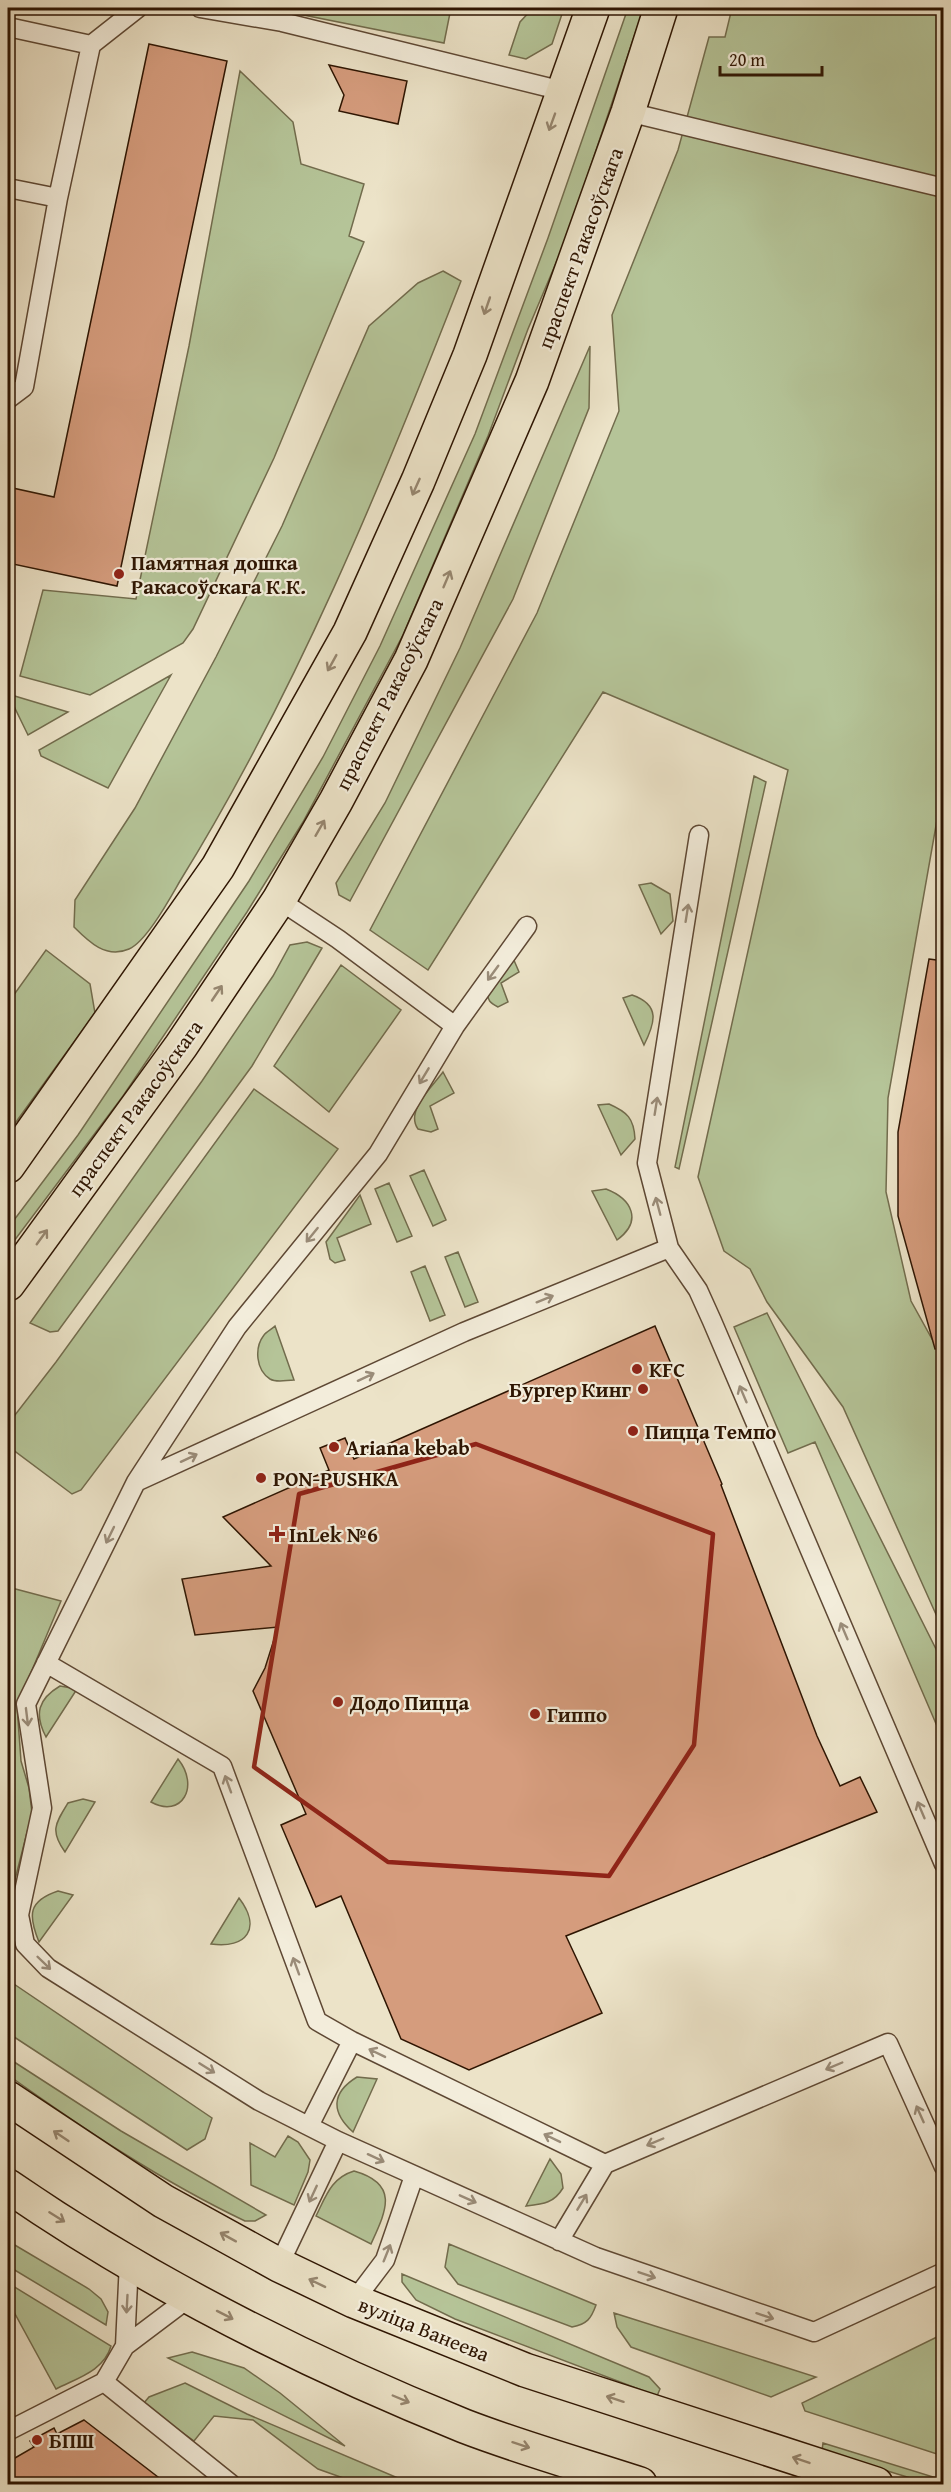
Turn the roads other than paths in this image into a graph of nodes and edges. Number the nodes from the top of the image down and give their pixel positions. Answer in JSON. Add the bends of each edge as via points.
{"nodes":[{"id":1,"x":138,"y":8,"type":"edge"},
{"id":2,"x":201,"y":8,"type":"edge"},
{"id":3,"x":593,"y":8,"type":"edge"},
{"id":4,"x":661,"y":8,"type":"edge"},
{"id":5,"x":8,"y":27,"type":"edge"},
{"id":6,"x":91,"y":45,"type":"junction"},
{"id":7,"x":563,"y":91,"type":"junction"},
{"id":8,"x":628,"y":112,"type":"junction"},
{"id":9,"x":8,"y":188,"type":"edge"},
{"id":10,"x":944,"y":188,"type":"edge"},
{"id":11,"x":58,"y":198,"type":"junction"},
{"id":12,"x":8,"y":399,"type":"edge"},
{"id":13,"x":699,"y":835,"type":"dead end"},
{"id":14,"x":279,"y":900,"type":"junction"},
{"id":15,"x":527,"y":926,"type":"dead end"},
{"id":16,"x":454,"y":1026,"type":"junction"},
{"id":17,"x":8,"y":1166,"type":"edge"},
{"id":18,"x":669,"y":1248,"type":"junction"},
{"id":19,"x":8,"y":1284,"type":"edge"},
{"id":20,"x":136,"y":1482,"type":"junction"},
{"id":21,"x":46,"y":1663,"type":"junction"},
{"id":22,"x":944,"y":1864,"type":"edge"},
{"id":23,"x":352,"y":2041,"type":"junction"},
{"id":24,"x":8,"y":2098,"type":"edge"},
{"id":25,"x":309,"y":2126,"type":"junction"},
{"id":26,"x":338,"y":2141,"type":"junction"},
{"id":27,"x":605,"y":2164,"type":"junction"},
{"id":28,"x":944,"y":2168,"type":"edge"},
{"id":29,"x":414,"y":2176,"type":"junction"},
{"id":30,"x":8,"y":2186,"type":"edge"},
{"id":31,"x":559,"y":2241,"type":"junction"},
{"id":32,"x":129,"y":2262,"type":"junction"},
{"id":33,"x":279,"y":2265,"type":"junction"},
{"id":34,"x":944,"y":2272,"type":"edge"},
{"id":35,"x":190,"y":2298,"type":"junction"},
{"id":36,"x":354,"y":2301,"type":"junction"},
{"id":37,"x":125,"y":2346,"type":"junction"},
{"id":38,"x":104,"y":2382,"type":"junction"},
{"id":39,"x":8,"y":2431,"type":"edge"},
{"id":40,"x":231,"y":2484,"type":"edge"},
{"id":41,"x":640,"y":2484,"type":"edge"},
{"id":42,"x":876,"y":2484,"type":"edge"}],
"edges":[{"from":1,"to":6,"type":"lane"},
{"from":2,"to":7,"type":"lane","via":[[282,22]]},
{"from":3,"to":7,"type":"main road"},
{"from":4,"to":8,"type":"main road","name":"праспект Ракасоўскага"},
{"from":5,"to":6,"type":"lane"},
{"from":6,"to":11,"type":"lane"},
{"from":7,"to":17,"type":"main road","one_way":true,"via":[[470,355],[350,632],[218,867]]},
{"from":8,"to":10,"type":"lane"},
{"from":14,"to":8,"type":"main road","name":"праспект Ракасоўскага","one_way":true,"via":[[411,660],[532,381]]},
{"from":9,"to":11,"type":"lane"},
{"from":11,"to":12,"type":"lane","via":[[24,387]]},
{"from":18,"to":13,"type":"lane","one_way":true,"via":[[647,1163]]},
{"from":14,"to":16,"type":"lane"},
{"from":19,"to":14,"type":"main road","name":"праспект Ракасоўскага","one_way":true,"via":[[181,1046]]},
{"from":15,"to":16,"type":"lane","one_way":true},
{"from":16,"to":20,"type":"lane","one_way":true,"via":[[378,1154],[237,1328]]},
{"from":20,"to":18,"type":"lane","one_way":true,"via":[[464,1332]]},
{"from":22,"to":18,"type":"lane","one_way":true,"via":[[698,1290]]},
{"from":20,"to":21,"type":"lane","one_way":true},
{"from":23,"to":21,"type":"lane","one_way":true,"via":[[317,2021],[222,1766]]},
{"from":21,"to":25,"type":"lane","one_way":true,"via":[[26,1704],[42,1808],[19,1915],[25,1944],[48,1968],[260,2101]]},
{"from":23,"to":25,"type":"lane"},
{"from":27,"to":23,"type":"lane","one_way":true},
{"from":33,"to":24,"type":"main road","name":"вуліца Ванеева","one_way":true,"via":[[163,2201]]},
{"from":25,"to":26,"type":"lane"},
{"from":26,"to":29,"type":"lane","one_way":true},
{"from":26,"to":33,"type":"lane","one_way":true},
{"from":28,"to":27,"type":"lane","one_way":true,"via":[[888,2043]]},
{"from":31,"to":27,"type":"lane","one_way":true},
{"from":29,"to":31,"type":"lane","one_way":true},
{"from":36,"to":29,"type":"lane","one_way":true,"via":[[385,2260]]},
{"from":30,"to":32,"type":"main road","one_way":true},
{"from":31,"to":34,"type":"lane","one_way":true,"via":[[814,2332]]},
{"from":32,"to":35,"type":"main road"},
{"from":32,"to":37,"type":"lane","one_way":true},
{"from":36,"to":33,"type":"main road","name":"вуліца Ванеева","one_way":true},
{"from":35,"to":37,"type":"lane"},
{"from":35,"to":41,"type":"main road","one_way":true,"via":[[324,2365],[466,2426]]},
{"from":42,"to":36,"type":"main road","name":"вуліца Ванеева","one_way":true,"via":[[525,2370]]},
{"from":37,"to":38,"type":"lane"},
{"from":38,"to":39,"type":"lane"},
{"from":38,"to":40,"type":"lane"}]}
